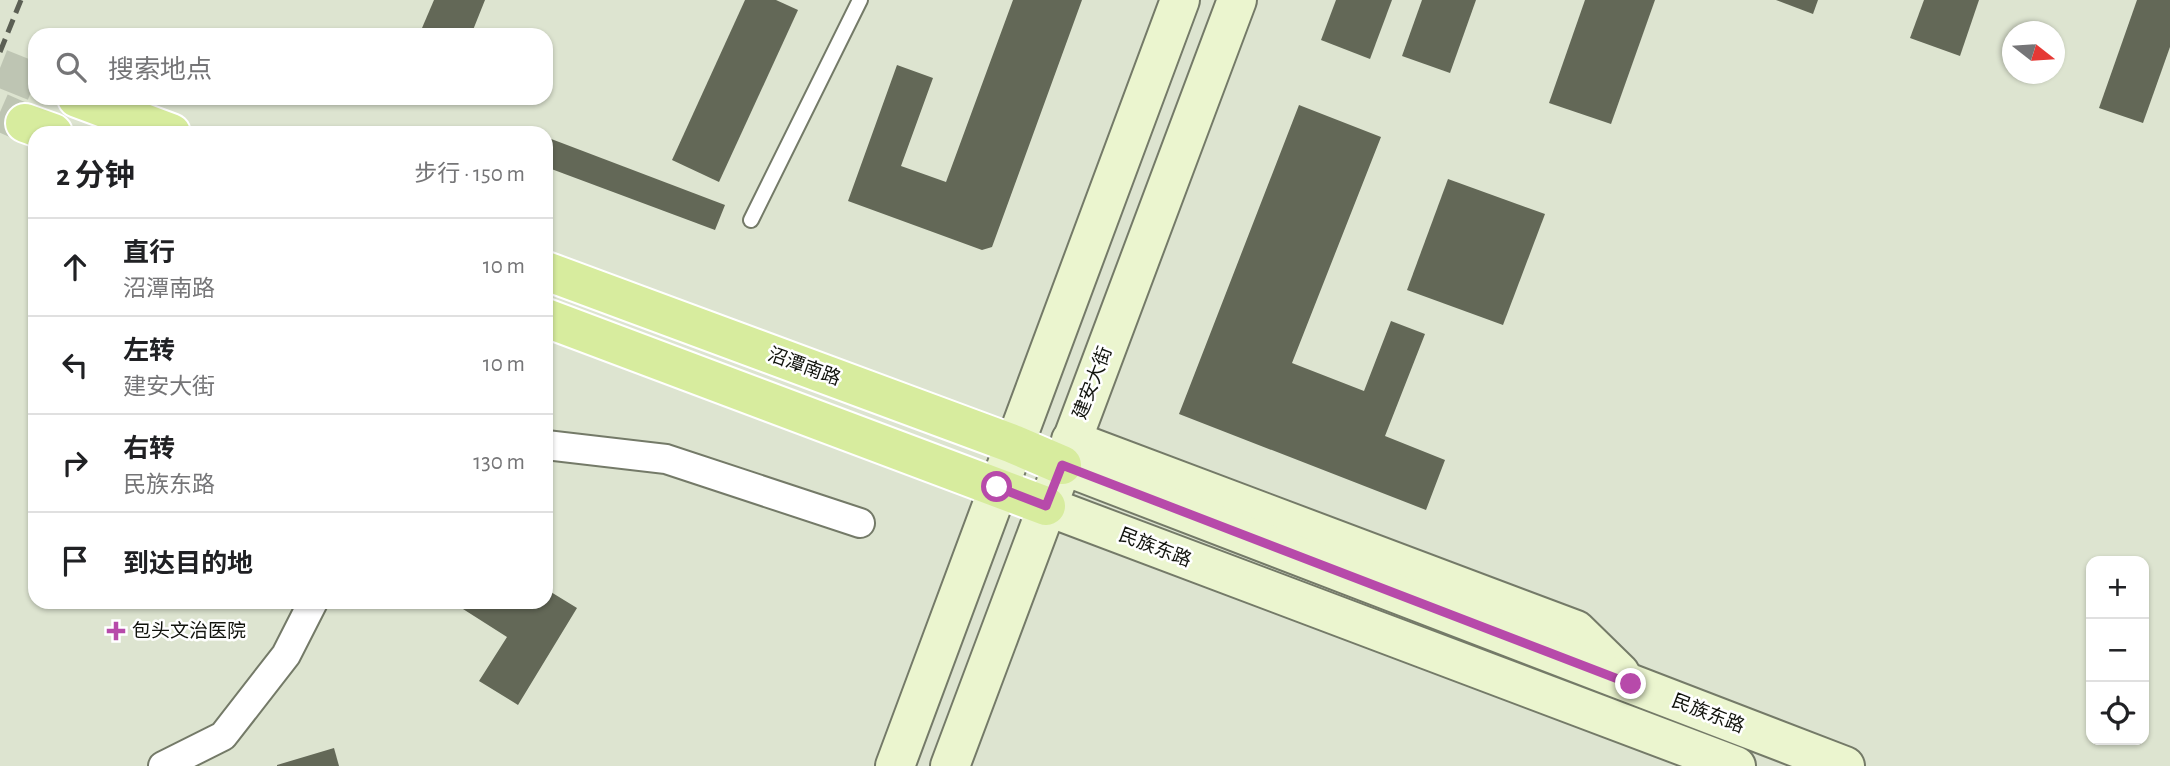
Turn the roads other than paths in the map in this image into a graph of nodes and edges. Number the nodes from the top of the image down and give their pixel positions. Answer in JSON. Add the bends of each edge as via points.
{"nodes":[{"id":1,"x":860,"y":0,"type":"edge"},
{"id":2,"x":1180,"y":0,"type":"edge"},
{"id":3,"x":1237,"y":0,"type":"edge"},
{"id":4,"x":96,"y":105,"type":"edge"},
{"id":5,"x":152,"y":126,"type":"edge"},
{"id":6,"x":751,"y":220,"type":"dead end"},
{"id":7,"x":553,"y":274,"type":"edge"},
{"id":8,"x":553,"y":321,"type":"edge"},
{"id":9,"x":1013,"y":444,"type":"junction"},
{"id":10,"x":553,"y":446,"type":"edge"},
{"id":11,"x":1066,"y":453,"type":"junction"},
{"id":12,"x":997,"y":487,"type":"junction"},
{"id":13,"x":1046,"y":506,"type":"junction"},
{"id":14,"x":860,"y":523,"type":"dead end"},
{"id":15,"x":309,"y":609,"type":"edge"},
{"id":16,"x":163,"y":766,"type":"edge"},
{"id":17,"x":895,"y":766,"type":"edge"},
{"id":18,"x":950,"y":766,"type":"edge"},
{"id":19,"x":1736,"y":766,"type":"edge"},
{"id":20,"x":1845,"y":766,"type":"edge"}],
"edges":[{"from":1,"to":6,"type":"lane"},
{"from":2,"to":9,"type":"main road"},
{"from":3,"to":11,"type":"main road","name":"建安大街"},
{"from":4,"to":5,"type":"main road"},
{"from":7,"to":9,"type":"main road","name":"沼潭南路"},
{"from":8,"to":12,"type":"main road"},
{"from":9,"to":11,"type":"main road","name":"沼潭南路"},
{"from":9,"to":12,"type":"main road"},
{"from":10,"to":14,"type":"street","via":[[666,459]]},
{"from":11,"to":13,"type":"main road","name":"建安大街"},
{"from":11,"to":20,"type":"main road","name":"民族东路","via":[[1631,684]]},
{"from":12,"to":13,"type":"main road"},
{"from":12,"to":17,"type":"main road"},
{"from":13,"to":18,"type":"main road","name":"建安大街"},
{"from":13,"to":19,"type":"main road","name":"民族东路"},
{"from":15,"to":16,"type":"street","via":[[286,655],[223,736]]}]}
